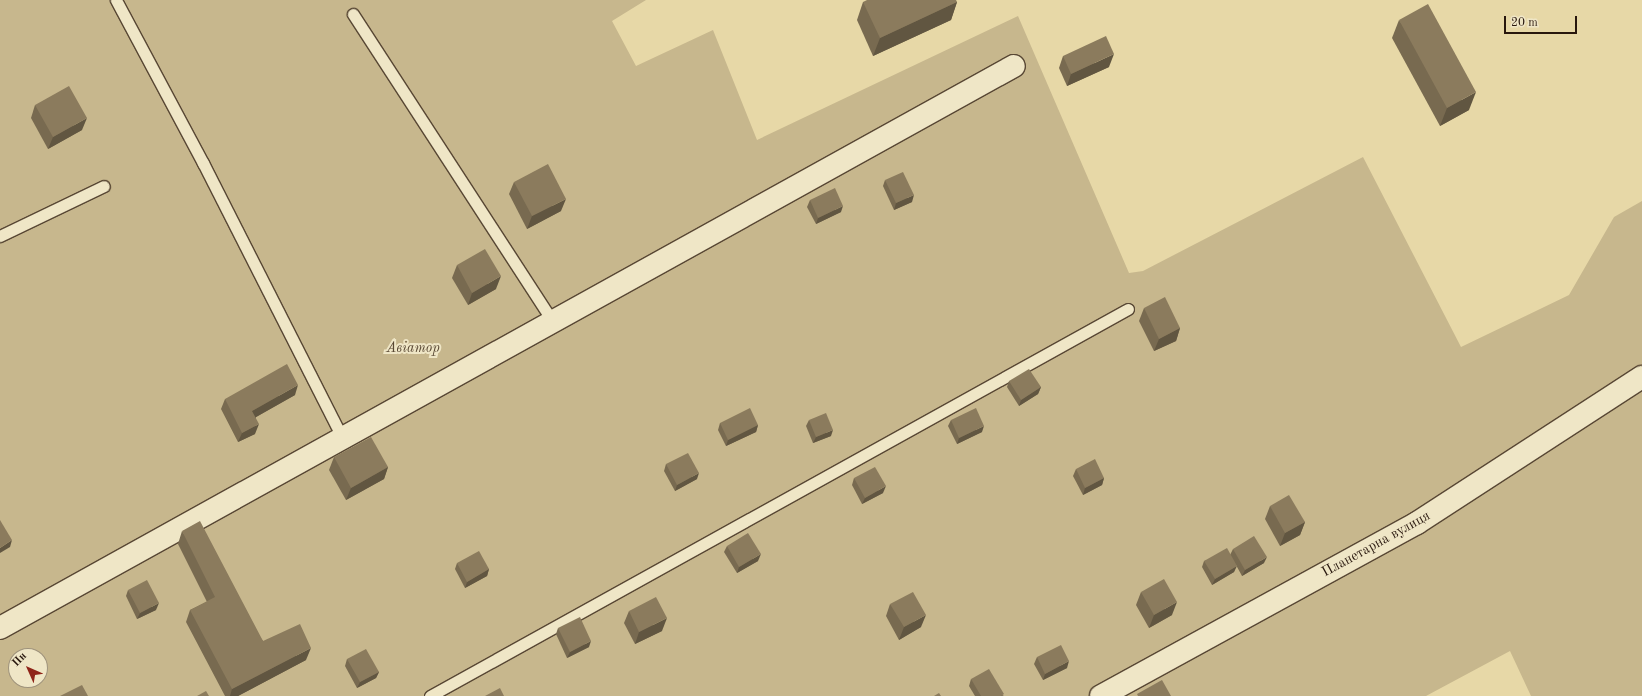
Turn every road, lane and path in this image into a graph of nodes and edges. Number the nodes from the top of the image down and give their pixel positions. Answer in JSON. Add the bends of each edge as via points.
{"nodes":[{"id":1,"x":116,"y":0,"type":"edge"},
{"id":2,"x":352,"y":14,"type":"dead end"},
{"id":3,"x":1014,"y":66,"type":"dead end"},
{"id":4,"x":104,"y":186,"type":"dead end"},
{"id":5,"x":0,"y":236,"type":"edge"},
{"id":6,"x":1128,"y":309,"type":"dead end"},
{"id":7,"x":554,"y":324,"type":"junction"},
{"id":8,"x":1642,"y":377,"type":"edge"},
{"id":9,"x":344,"y":441,"type":"junction"},
{"id":10,"x":0,"y":628,"type":"edge"},
{"id":11,"x":430,"y":696,"type":"edge"},
{"id":12,"x":1101,"y":696,"type":"edge"}],
"edges":[{"from":1,"to":9,"type":"lane","via":[[203,163]]},
{"from":2,"to":7,"type":"lane"},
{"from":3,"to":7,"type":"street"},
{"from":4,"to":5,"type":"lane"},
{"from":6,"to":11,"type":"lane"},
{"from":7,"to":9,"type":"street"},
{"from":8,"to":12,"type":"street","name":"Планетарна вулиця","via":[[1417,523]]},
{"from":9,"to":10,"type":"street"}]}
